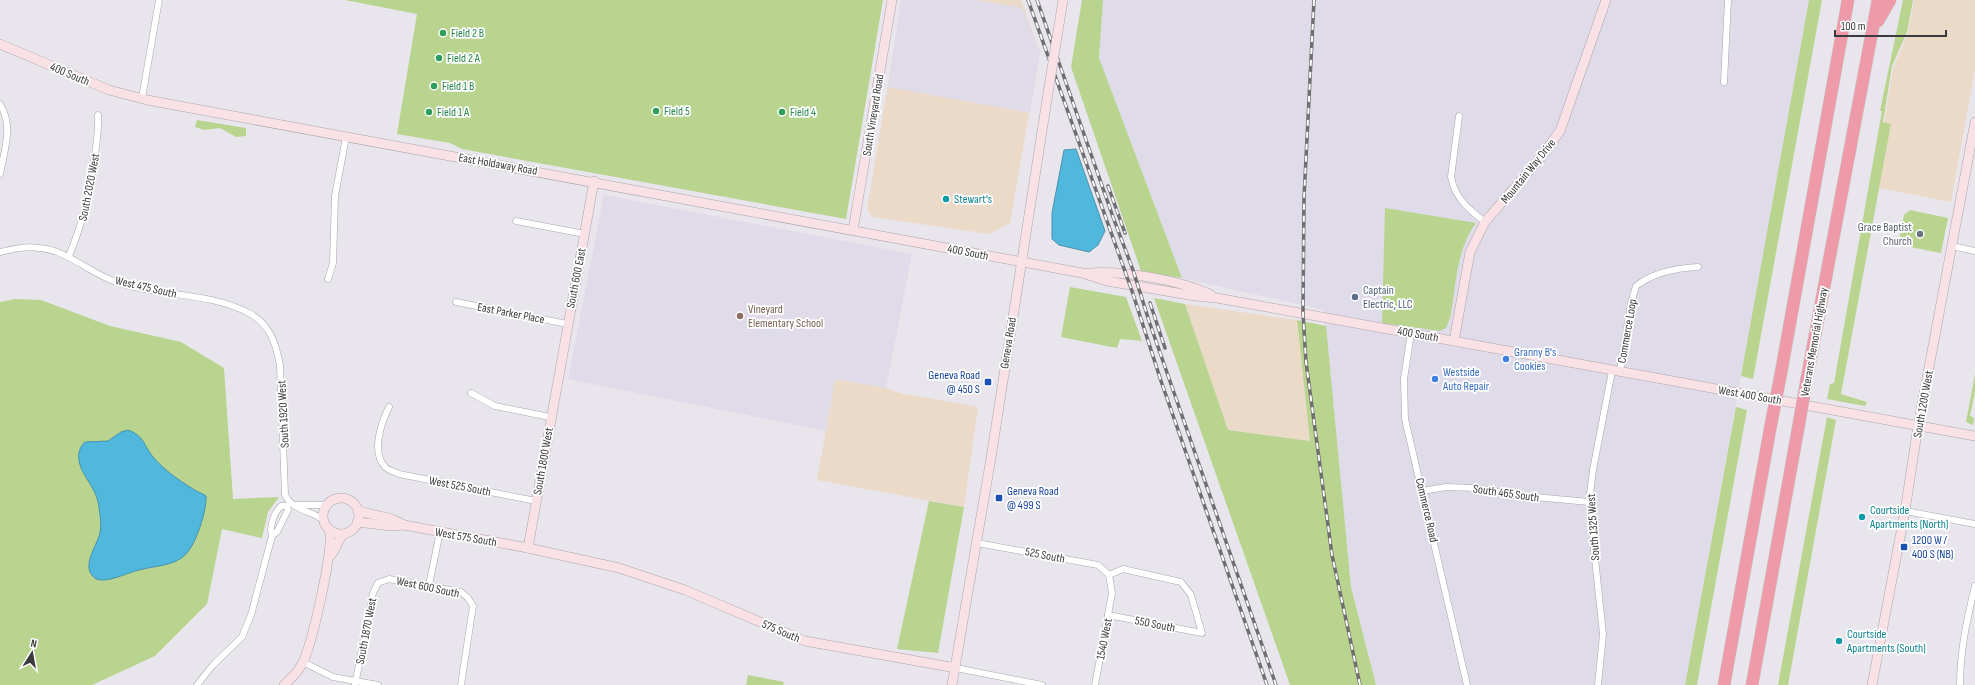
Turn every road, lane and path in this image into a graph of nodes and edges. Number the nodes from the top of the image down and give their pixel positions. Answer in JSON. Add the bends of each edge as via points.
{"nodes":[{"id":1,"x":160,"y":0,"type":"edge"},
{"id":2,"x":892,"y":0,"type":"edge"},
{"id":3,"x":1063,"y":0,"type":"edge"},
{"id":4,"x":1606,"y":0,"type":"edge"},
{"id":5,"x":1728,"y":0,"type":"edge"},
{"id":6,"x":1844,"y":0,"type":"edge"},
{"id":7,"x":1848,"y":0,"type":"edge"},
{"id":8,"x":1878,"y":0,"type":"edge"},
{"id":9,"x":1890,"y":0,"type":"edge"},
{"id":10,"x":1874,"y":29,"type":"junction"},
{"id":11,"x":1842,"y":37,"type":"junction"},
{"id":12,"x":0,"y":44,"type":"edge"},
{"id":13,"x":1724,"y":82,"type":"dead end"},
{"id":14,"x":142,"y":98,"type":"junction"},
{"id":15,"x":0,"y":104,"type":"edge"},
{"id":16,"x":98,"y":115,"type":"dead end"},
{"id":17,"x":1459,"y":116,"type":"dead end"},
{"id":18,"x":1975,"y":122,"type":"edge"},
{"id":19,"x":346,"y":137,"type":"junction"},
{"id":20,"x":0,"y":174,"type":"edge"},
{"id":21,"x":594,"y":181,"type":"junction"},
{"id":22,"x":516,"y":221,"type":"dead end"},
{"id":23,"x":1485,"y":222,"type":"junction"},
{"id":24,"x":853,"y":230,"type":"junction"},
{"id":25,"x":585,"y":234,"type":"junction"},
{"id":26,"x":1952,"y":246,"type":"junction"},
{"id":27,"x":1975,"y":251,"type":"edge"},
{"id":28,"x":0,"y":252,"type":"edge"},
{"id":29,"x":69,"y":256,"type":"junction"},
{"id":30,"x":1021,"y":262,"type":"junction"},
{"id":31,"x":1698,"y":267,"type":"dead end"},
{"id":32,"x":328,"y":279,"type":"dead end"},
{"id":33,"x":456,"y":302,"type":"dead end"},
{"id":34,"x":567,"y":324,"type":"junction"},
{"id":35,"x":268,"y":328,"type":"joint"},
{"id":36,"x":1411,"y":333,"type":"junction"},
{"id":37,"x":1454,"y":341,"type":"junction"},
{"id":38,"x":1616,"y":371,"type":"junction"},
{"id":39,"x":558,"y":374,"type":"joint"},
{"id":40,"x":471,"y":393,"type":"dead end"},
{"id":41,"x":389,"y":407,"type":"dead end"},
{"id":42,"x":550,"y":417,"type":"junction"},
{"id":43,"x":1918,"y":426,"type":"junction"},
{"id":44,"x":1975,"y":436,"type":"edge"},
{"id":45,"x":1422,"y":491,"type":"junction"},
{"id":46,"x":536,"y":501,"type":"junction"},
{"id":47,"x":1589,"y":502,"type":"junction"},
{"id":48,"x":291,"y":504,"type":"junction"},
{"id":49,"x":326,"y":505,"type":"junction"},
{"id":50,"x":358,"y":511,"type":"junction"},
{"id":51,"x":1905,"y":511,"type":"junction"},
{"id":52,"x":323,"y":520,"type":"junction"},
{"id":53,"x":357,"y":522,"type":"junction"},
{"id":54,"x":1975,"y":524,"type":"edge"},
{"id":55,"x":404,"y":525,"type":"junction"},
{"id":56,"x":329,"y":530,"type":"junction"},
{"id":57,"x":440,"y":532,"type":"junction"},
{"id":58,"x":344,"y":534,"type":"junction"},
{"id":59,"x":977,"y":543,"type":"junction"},
{"id":60,"x":528,"y":548,"type":"junction"},
{"id":61,"x":330,"y":557,"type":"junction"},
{"id":62,"x":1109,"y":575,"type":"junction"},
{"id":63,"x":378,"y":583,"type":"joint"},
{"id":64,"x":429,"y":586,"type":"junction"},
{"id":65,"x":1975,"y":586,"type":"edge"},
{"id":66,"x":1108,"y":615,"type":"junction"},
{"id":67,"x":303,"y":662,"type":"junction"},
{"id":68,"x":956,"y":668,"type":"junction"},
{"id":69,"x":355,"y":683,"type":"edge"},
{"id":70,"x":197,"y":685,"type":"edge"},
{"id":71,"x":284,"y":685,"type":"edge"},
{"id":72,"x":378,"y":685,"type":"edge"},
{"id":73,"x":460,"y":685,"type":"edge"},
{"id":74,"x":952,"y":685,"type":"edge"},
{"id":75,"x":1042,"y":685,"type":"edge"},
{"id":76,"x":1095,"y":685,"type":"edge"},
{"id":77,"x":1467,"y":685,"type":"edge"},
{"id":78,"x":1598,"y":685,"type":"edge"},
{"id":79,"x":1724,"y":685,"type":"edge"},
{"id":80,"x":1752,"y":685,"type":"edge"},
{"id":81,"x":1872,"y":685,"type":"edge"},
{"id":82,"x":1960,"y":685,"type":"edge"}],
"edges":[{"from":1,"to":14,"type":"street"},
{"from":2,"to":24,"type":"street","name":"South Vineyard Road"},
{"from":3,"to":30,"type":"street","name":"Geneva Road","bridge":true},
{"from":4,"to":23,"type":"street","name":"Mountain Way Drive","via":[[1560,131]]},
{"from":5,"to":13,"type":"street"},
{"from":6,"to":11,"type":"highway"},
{"from":7,"to":11,"type":"highway"},
{"from":8,"to":10,"type":"highway","name":"Veterans Memorial Highway"},
{"from":9,"to":10,"type":"highway"},
{"from":10,"to":80,"type":"highway","name":"Veterans Memorial Highway","bridge":true,"via":[[1847,161]]},
{"from":11,"to":79,"type":"highway","bridge":true},
{"from":12,"to":14,"type":"street","name":"400 South","via":[[109,90]]},
{"from":14,"to":19,"type":"street","name":"East Holdaway Road"},
{"from":15,"to":20,"type":"street","via":[[8,129]]},
{"from":16,"to":29,"type":"street","name":"South 2020 West","via":[[99,131],[88,197],[82,224]]},
{"from":17,"to":23,"type":"street","via":[[1451,177],[1453,187],[1465,205]]},
{"from":18,"to":26,"type":"street","name":"South 1200 West"},
{"from":19,"to":21,"type":"street","name":"East Holdaway Road"},
{"from":19,"to":32,"type":"street","via":[[335,196],[333,263]]},
{"from":21,"to":24,"type":"street","name":"East Holdaway Road"},
{"from":21,"to":25,"type":"street","name":"South 600 East"},
{"from":22,"to":25,"type":"street"},
{"from":23,"to":37,"type":"street","name":"Mountain Way Drive","via":[[1470,252]]},
{"from":24,"to":30,"type":"street","name":"400 South"},
{"from":25,"to":34,"type":"street","name":"South 600 East"},
{"from":26,"to":27,"type":"street"},
{"from":26,"to":43,"type":"street","name":"South 1200 West"},
{"from":28,"to":29,"type":"street","name":"West 475 South","via":[[18,248],[40,248]]},
{"from":29,"to":35,"type":"street","name":"West 475 South","via":[[91,271],[112,280],[221,302],[250,313]]},
{"from":30,"to":36,"type":"street","name":"400 South","via":[[1082,273],[1107,281]]},
{"from":30,"to":59,"type":"street","name":"Geneva Road"},
{"from":31,"to":38,"type":"street","name":"Commerce Loop","via":[[1680,268],[1655,275],[1636,286]]},
{"from":33,"to":34,"type":"street","name":"East Parker Place"},
{"from":34,"to":39,"type":"street","name":"South 600 East"},
{"from":35,"to":48,"type":"street","name":"South 1920 West","via":[[276,345],[280,365],[285,452],[284,487],[286,498]]},
{"from":36,"to":37,"type":"street","name":"400 South"},
{"from":36,"to":45,"type":"street","name":"Commerce Road","via":[[1404,379],[1405,419]]},
{"from":37,"to":38,"type":"street","name":"400 South"},
{"from":38,"to":43,"type":"street","name":"West 400 South"},
{"from":38,"to":47,"type":"street","name":"South 1325 West","via":[[1593,470]]},
{"from":39,"to":42,"type":"street","name":"South 1800 West"},
{"from":40,"to":42,"type":"street","via":[[495,406]]},
{"from":41,"to":46,"type":"street","name":"West 525 South","via":[[383,420],[379,441],[379,454],[385,467],[399,474]]},
{"from":42,"to":46,"type":"street","name":"South 1800 West"},
{"from":43,"to":44,"type":"street","name":"West 400 South"},
{"from":43,"to":51,"type":"street","name":"South 1200 West"},
{"from":45,"to":47,"type":"street","name":"South 465 South","via":[[1446,487],[1475,488],[1527,497]]},
{"from":45,"to":77,"type":"street","name":"Commerce Road"},
{"from":46,"to":60,"type":"street","name":"South 1800 West"},
{"from":47,"to":78,"type":"street","name":"South 1325 West","via":[[1603,634]]},
{"from":48,"to":49,"type":"street"},
{"from":48,"to":52,"type":"street"},
{"from":48,"to":70,"type":"street","via":[[281,506],[276,513],[251,615],[242,637],[213,665]]},
{"from":49,"to":50,"type":"street","via":[[341,498],[353,503]]},
{"from":49,"to":52,"type":"street"},
{"from":50,"to":53,"type":"street"},
{"from":50,"to":55,"type":"street","name":"West 575 South","via":[[392,519]]},
{"from":51,"to":54,"type":"street"},
{"from":51,"to":81,"type":"street","name":"South 1200 West"},
{"from":52,"to":56,"type":"street"},
{"from":53,"to":55,"type":"street","name":"West 575 South"},
{"from":53,"to":58,"type":"street","via":[[354,528]]},
{"from":55,"to":57,"type":"street","name":"West 575 South"},
{"from":56,"to":58,"type":"street"},
{"from":56,"to":61,"type":"street"},
{"from":57,"to":60,"type":"street","name":"West 575 South"},
{"from":57,"to":64,"type":"street"},
{"from":58,"to":61,"type":"street","via":[[338,539]]},
{"from":59,"to":62,"type":"street","name":"525 South","via":[[1098,565]]},
{"from":59,"to":68,"type":"street","name":"Geneva Road"},
{"from":60,"to":68,"type":"street","name":"575 South","via":[[619,568],[685,590],[805,641]]},
{"from":61,"to":67,"type":"street","via":[[311,643]]},
{"from":62,"to":66,"type":"street","name":"1540 West","via":[[1112,593]]},
{"from":62,"to":66,"type":"street","name":"550 South","via":[[1123,569],[1181,582],[1191,595],[1202,633]]},
{"from":63,"to":64,"type":"street","name":"West 600 South","via":[[389,579]]},
{"from":63,"to":69,"type":"street","name":"South 1870 West","via":[[373,593]]},
{"from":64,"to":73,"type":"street","name":"West 600 South","via":[[461,592],[473,606]]},
{"from":65,"to":82,"type":"street","via":[[1964,641]]},
{"from":66,"to":76,"type":"street","name":"1540 West"},
{"from":67,"to":69,"type":"street","via":[[333,677]]},
{"from":67,"to":71,"type":"street"},
{"from":68,"to":74,"type":"street","name":"Geneva Road"},
{"from":68,"to":75,"type":"street","name":"575 South"},
{"from":69,"to":72,"type":"street"}]}
